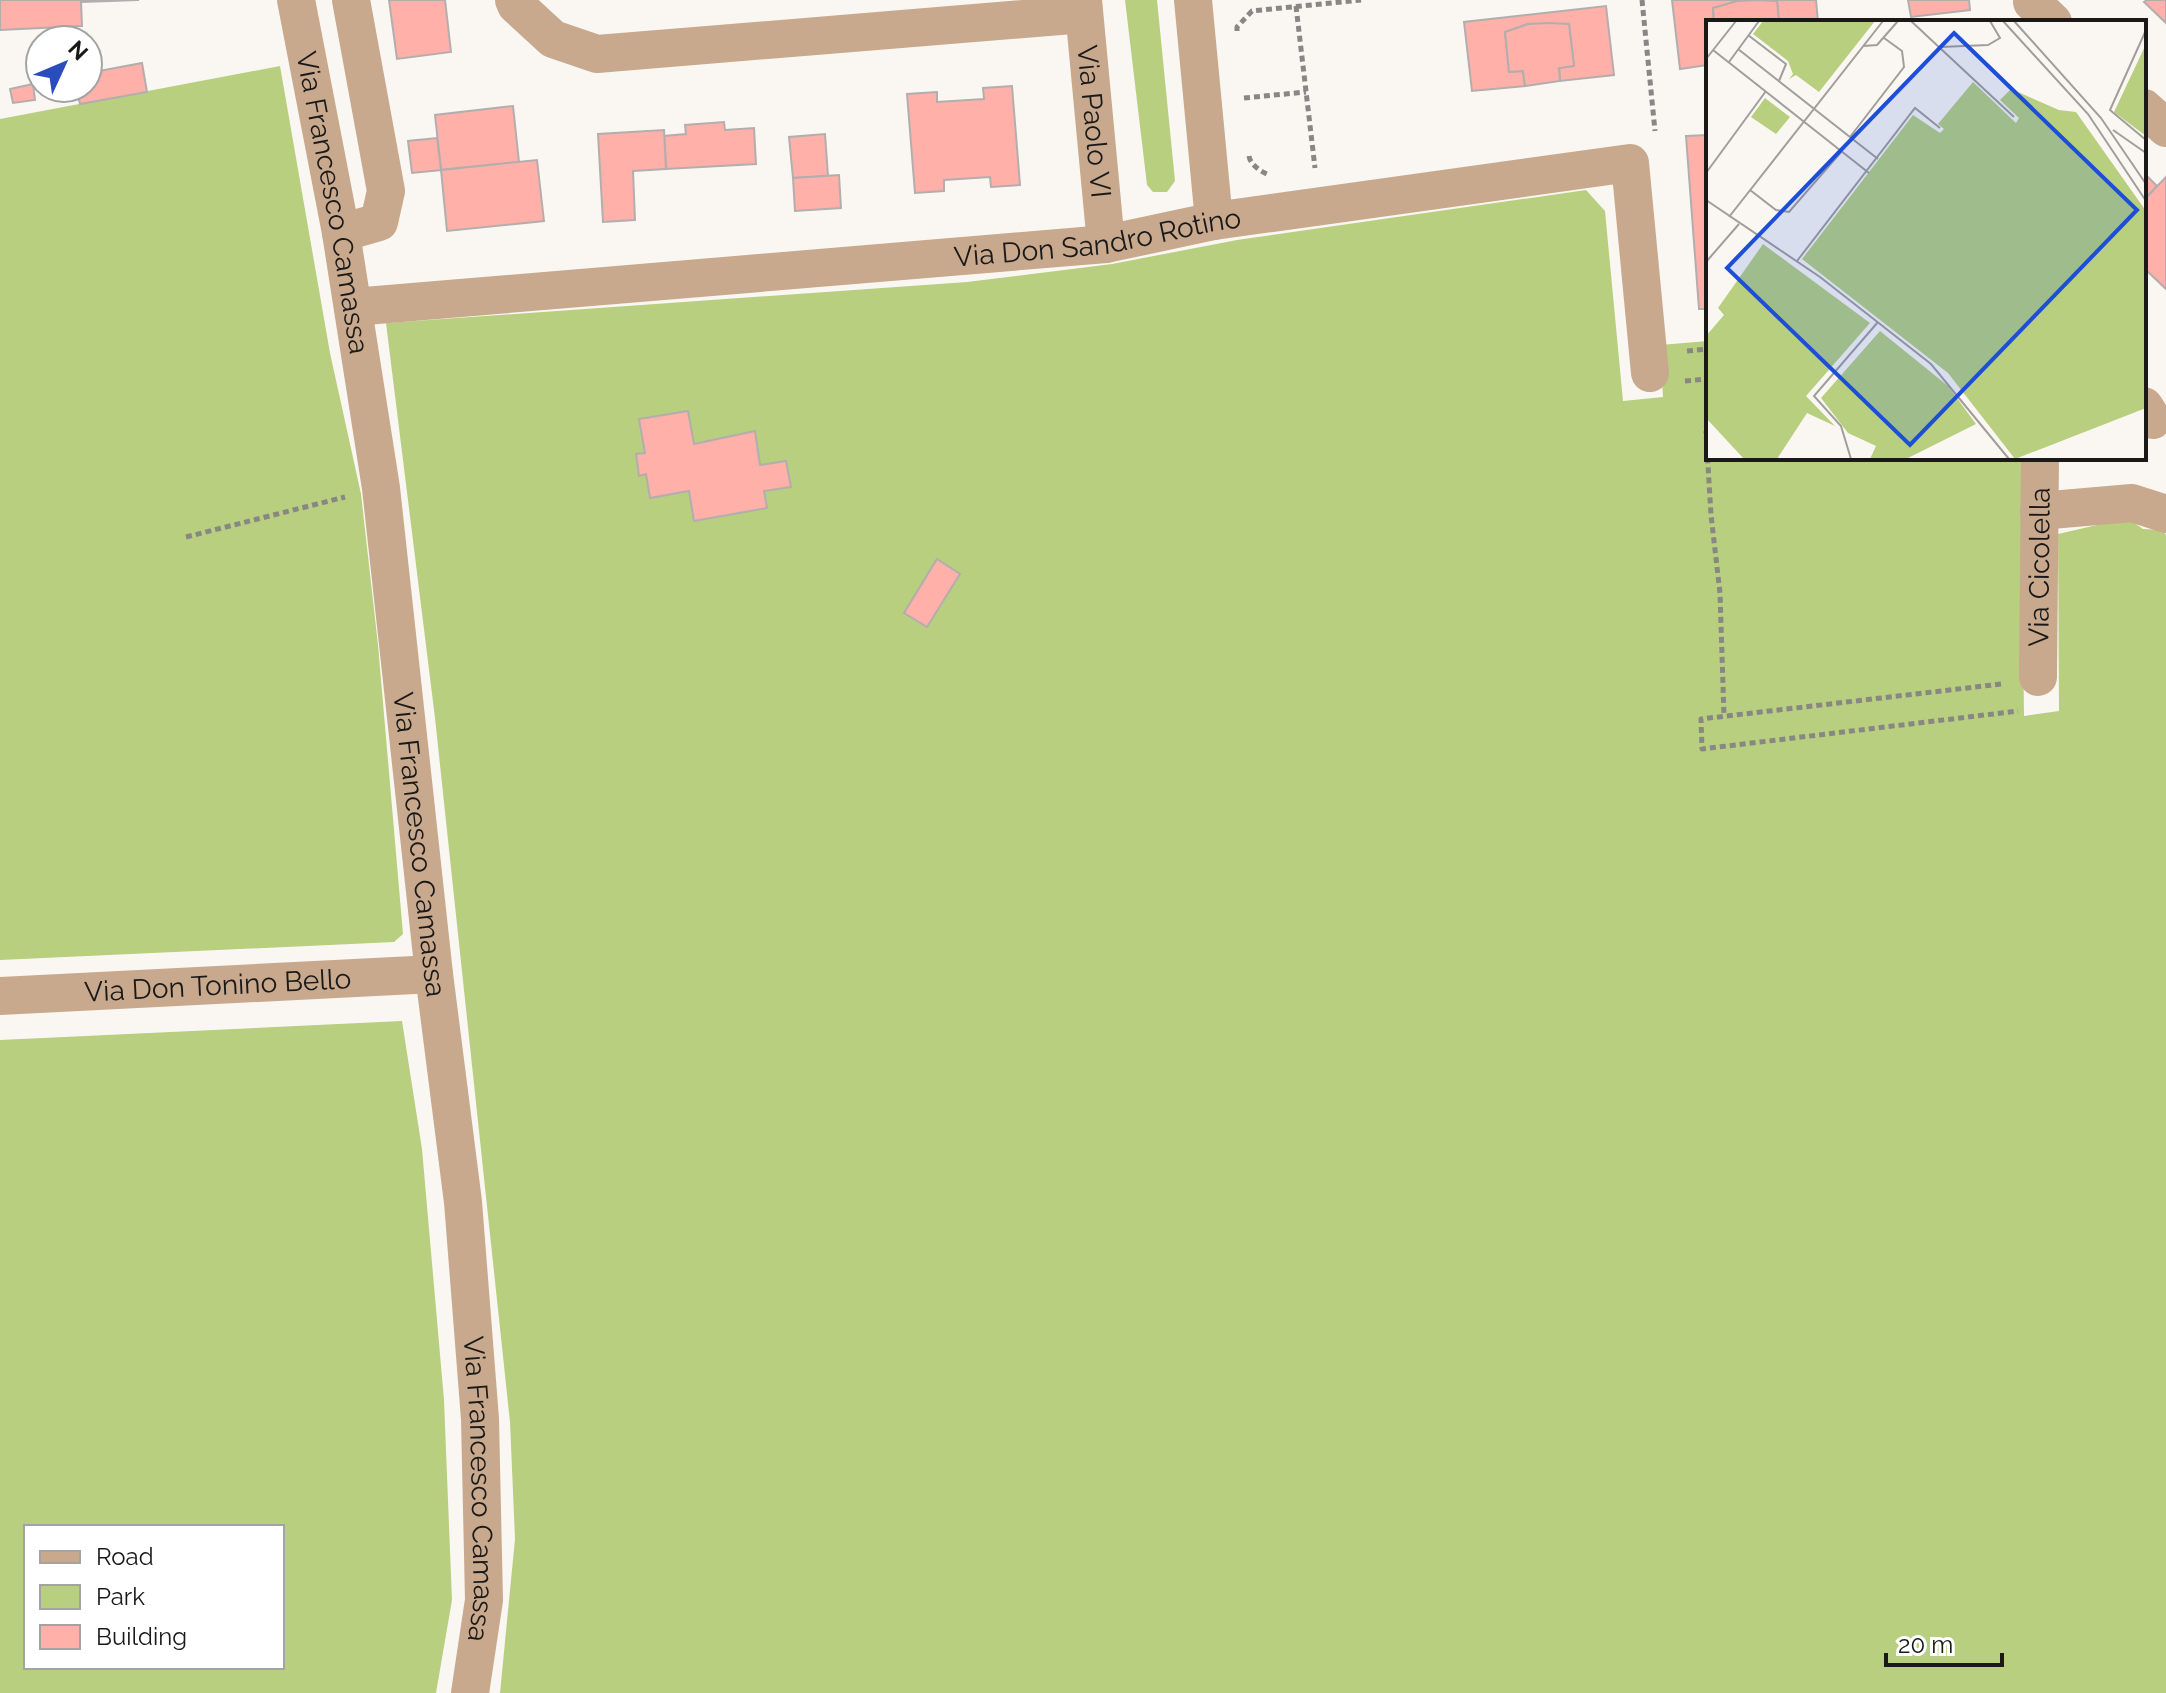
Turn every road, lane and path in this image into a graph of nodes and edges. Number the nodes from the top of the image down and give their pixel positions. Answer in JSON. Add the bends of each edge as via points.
{"nodes":[{"id":1,"x":296,"y":0,"type":"edge"},
{"id":2,"x":351,"y":0,"type":"edge"},
{"id":3,"x":514,"y":0,"type":"edge"},
{"id":4,"x":1193,"y":0,"type":"edge"},
{"id":5,"x":1642,"y":0,"type":"edge"},
{"id":6,"x":1296,"y":6,"type":"dead end"},
{"id":7,"x":1084,"y":7,"type":"edge"},
{"id":8,"x":1306,"y":92,"type":"junction"},
{"id":9,"x":1244,"y":98,"type":"dead end"},
{"id":10,"x":2146,"y":110,"type":"edge"},
{"id":11,"x":2166,"y":128,"type":"edge"},
{"id":12,"x":1655,"y":131,"type":"dead end"},
{"id":13,"x":1315,"y":173,"type":"dead end"},
{"id":14,"x":1214,"y":221,"type":"junction"},
{"id":15,"x":341,"y":233,"type":"junction"},
{"id":16,"x":1106,"y":244,"type":"junction"},
{"id":17,"x":353,"y":307,"type":"junction"},
{"id":18,"x":1650,"y":373,"type":"dead end"},
{"id":19,"x":1708,"y":460,"type":"edge"},
{"id":20,"x":2040,"y":460,"type":"edge"},
{"id":21,"x":381,"y":488,"type":"junction"},
{"id":22,"x":2039,"y":511,"type":"junction"},
{"id":23,"x":2166,"y":514,"type":"edge"},
{"id":24,"x":186,"y":537,"type":"dead end"},
{"id":25,"x":2020,"y":681,"type":"joint"},
{"id":26,"x":2018,"y":711,"type":"dead end"},
{"id":27,"x":1724,"y":716,"type":"junction"},
{"id":28,"x":434,"y":974,"type":"junction"},
{"id":29,"x":0,"y":996,"type":"edge"},
{"id":30,"x":470,"y":1693,"type":"edge"}],
"edges":[{"from":1,"to":15,"type":"street","name":"Via Francesco Camassa"},
{"from":2,"to":15,"type":"street","via":[[386,191],[379,222]]},
{"from":3,"to":7,"type":"street","via":[[553,39],[597,54]]},
{"from":4,"to":14,"type":"street"},
{"from":5,"to":12,"type":"path"},
{"from":6,"to":8,"type":"path"},
{"from":7,"to":16,"type":"street","name":"Via Paolo VI"},
{"from":8,"to":9,"type":"path"},
{"from":8,"to":13,"type":"path"},
{"from":10,"to":11,"type":"street"},
{"from":14,"to":16,"type":"street","name":"Via Don Sandro Rotino"},
{"from":14,"to":18,"type":"street","name":"Via Don Sandro Rotino","via":[[1630,163]]},
{"from":15,"to":17,"type":"street","name":"Via Francesco Camassa"},
{"from":16,"to":17,"type":"street","name":"Via Don Sandro Rotino"},
{"from":17,"to":21,"type":"street","name":"Via Francesco Camassa"},
{"from":19,"to":27,"type":"path"},
{"from":20,"to":22,"type":"street","name":"Via Cicolella"},
{"from":21,"to":24,"type":"path"},
{"from":21,"to":28,"type":"street","name":"Via Francesco Camassa"},
{"from":22,"to":23,"type":"street","via":[[2132,503]]},
{"from":22,"to":25,"type":"street","name":"Via Cicolella"},
{"from":25,"to":27,"type":"path"},
{"from":26,"to":27,"type":"path","via":[[1702,749],[1701,719]]},
{"from":28,"to":29,"type":"street","name":"Via Don Tonino Bello"},
{"from":28,"to":30,"type":"street","name":"Via Francesco Camassa","via":[[463,1202],[480,1419],[484,1600]]}]}
